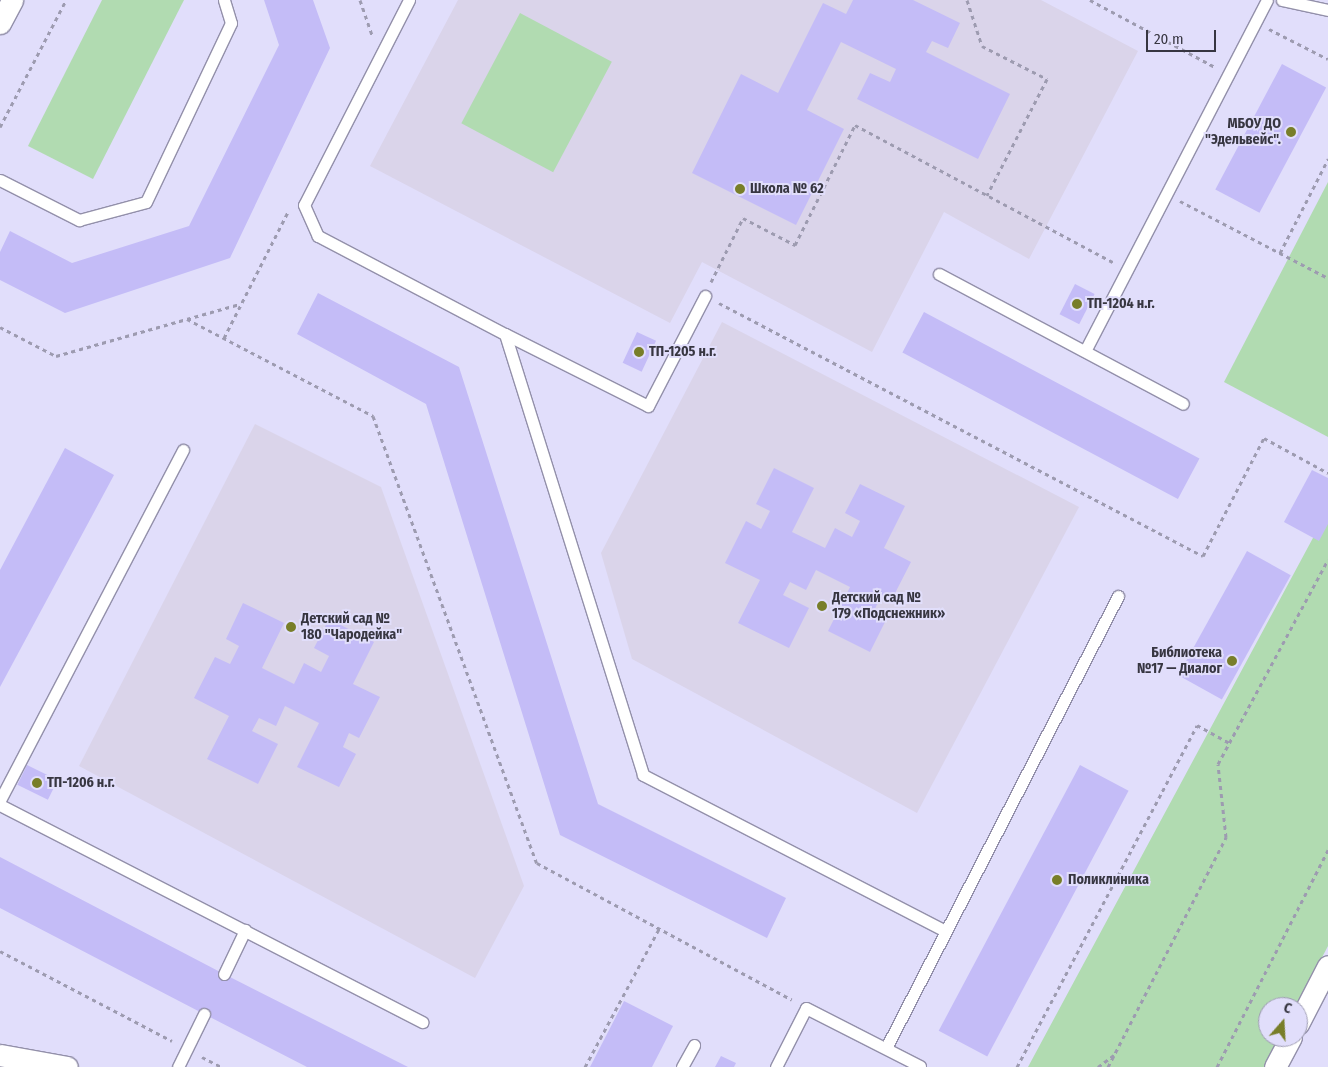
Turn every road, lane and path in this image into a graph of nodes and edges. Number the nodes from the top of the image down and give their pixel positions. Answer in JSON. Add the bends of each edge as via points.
{"nodes":[{"id":1,"x":12,"y":0,"type":"edge"},
{"id":2,"x":66,"y":0,"type":"edge"},
{"id":3,"x":224,"y":0,"type":"edge"},
{"id":4,"x":360,"y":0,"type":"edge"},
{"id":5,"x":409,"y":0,"type":"edge"},
{"id":6,"x":967,"y":0,"type":"edge"},
{"id":7,"x":1090,"y":0,"type":"edge"},
{"id":8,"x":1267,"y":0,"type":"edge"},
{"id":9,"x":1282,"y":0,"type":"edge"},
{"id":10,"x":1328,"y":10,"type":"edge"},
{"id":11,"x":1255,"y":22,"type":"junction"},
{"id":12,"x":0,"y":23,"type":"edge"},
{"id":13,"x":375,"y":42,"type":"dead end"},
{"id":14,"x":1328,"y":59,"type":"edge"},
{"id":15,"x":1228,"y":74,"type":"junction"},
{"id":16,"x":0,"y":127,"type":"edge"},
{"id":17,"x":1328,"y":160,"type":"edge"},
{"id":18,"x":0,"y":180,"type":"edge"},
{"id":19,"x":1166,"y":194,"type":"junction"},
{"id":20,"x":987,"y":195,"type":"junction"},
{"id":21,"x":1280,"y":253,"type":"junction"},
{"id":22,"x":1127,"y":270,"type":"junction"},
{"id":23,"x":939,"y":274,"type":"dead end"},
{"id":24,"x":1328,"y":278,"type":"edge"},
{"id":25,"x":705,"y":296,"type":"junction"},
{"id":26,"x":240,"y":304,"type":"dead end"},
{"id":27,"x":187,"y":319,"type":"junction"},
{"id":28,"x":0,"y":328,"type":"edge"},
{"id":29,"x":505,"y":334,"type":"junction"},
{"id":30,"x":1085,"y":352,"type":"junction"},
{"id":31,"x":1183,"y":404,"type":"dead end"},
{"id":32,"x":183,"y":450,"type":"dead end"},
{"id":33,"x":1328,"y":473,"type":"edge"},
{"id":34,"x":1328,"y":560,"type":"edge"},
{"id":35,"x":1118,"y":596,"type":"dead end"},
{"id":36,"x":1230,"y":743,"type":"junction"},
{"id":37,"x":0,"y":800,"type":"edge"},
{"id":38,"x":0,"y":805,"type":"edge"},
{"id":39,"x":1328,"y":850,"type":"edge"},
{"id":40,"x":659,"y":929,"type":"junction"},
{"id":41,"x":245,"y":930,"type":"junction"},
{"id":42,"x":945,"y":931,"type":"junction"},
{"id":43,"x":0,"y":951,"type":"edge"},
{"id":44,"x":1328,"y":966,"type":"edge"},
{"id":45,"x":224,"y":974,"type":"dead end"},
{"id":46,"x":1308,"y":1005,"type":"edge"},
{"id":47,"x":806,"y":1008,"type":"junction"},
{"id":48,"x":204,"y":1014,"type":"dead end"},
{"id":49,"x":423,"y":1022,"type":"dead end"},
{"id":50,"x":694,"y":1045,"type":"dead end"},
{"id":51,"x":1286,"y":1047,"type":"edge"},
{"id":52,"x":886,"y":1048,"type":"junction"},
{"id":53,"x":187,"y":1049,"type":"junction"},
{"id":54,"x":0,"y":1055,"type":"edge"},
{"id":55,"x":1114,"y":1055,"type":"junction"},
{"id":56,"x":920,"y":1066,"type":"edge"},
{"id":57,"x":67,"y":1067,"type":"edge"},
{"id":58,"x":178,"y":1067,"type":"edge"},
{"id":59,"x":222,"y":1067,"type":"edge"},
{"id":60,"x":585,"y":1067,"type":"edge"},
{"id":61,"x":682,"y":1067,"type":"edge"},
{"id":62,"x":776,"y":1067,"type":"edge"},
{"id":63,"x":1017,"y":1067,"type":"edge"},
{"id":64,"x":1098,"y":1067,"type":"edge"},
{"id":65,"x":1108,"y":1067,"type":"edge"},
{"id":66,"x":1217,"y":1067,"type":"edge"},
{"id":67,"x":1275,"y":1067,"type":"edge"}],
"edges":[{"from":1,"to":12,"type":"street"},
{"from":2,"to":16,"type":"path"},
{"from":3,"to":18,"type":"lane","via":[[231,23],[146,202],[79,220]]},
{"from":4,"to":13,"type":"path"},
{"from":5,"to":29,"type":"lane","via":[[304,205],[318,236]]},
{"from":6,"to":20,"type":"path","via":[[982,46],[1047,80]]},
{"from":7,"to":15,"type":"path"},
{"from":8,"to":11,"type":"lane"},
{"from":9,"to":10,"type":"lane"},
{"from":11,"to":14,"type":"path"},
{"from":11,"to":15,"type":"lane"},
{"from":15,"to":19,"type":"lane"},
{"from":17,"to":21,"type":"path"},
{"from":19,"to":21,"type":"path"},
{"from":19,"to":22,"type":"lane"},
{"from":20,"to":22,"type":"path"},
{"from":20,"to":25,"type":"path","via":[[856,125],[795,245],[743,218]]},
{"from":21,"to":24,"type":"path"},
{"from":22,"to":30,"type":"lane"},
{"from":23,"to":30,"type":"lane"},
{"from":25,"to":29,"type":"lane","via":[[648,406]]},
{"from":25,"to":33,"type":"path","via":[[1203,556],[1264,438]]},
{"from":26,"to":27,"type":"path"},
{"from":27,"to":28,"type":"path","via":[[56,356]]},
{"from":27,"to":40,"type":"path","via":[[373,416],[538,863]]},
{"from":29,"to":42,"type":"lane","via":[[643,775]]},
{"from":30,"to":31,"type":"lane"},
{"from":32,"to":37,"type":"lane"},
{"from":34,"to":36,"type":"path"},
{"from":35,"to":42,"type":"lane"},
{"from":36,"to":55,"type":"path","via":[[1218,764],[1226,837]]},
{"from":36,"to":63,"type":"path","via":[[1197,725]]},
{"from":38,"to":41,"type":"lane"},
{"from":39,"to":66,"type":"path"},
{"from":40,"to":47,"type":"path"},
{"from":40,"to":60,"type":"path"},
{"from":41,"to":45,"type":"lane"},
{"from":41,"to":49,"type":"lane"},
{"from":42,"to":52,"type":"lane"},
{"from":43,"to":53,"type":"path"},
{"from":44,"to":46,"type":"street"},
{"from":47,"to":52,"type":"lane"},
{"from":47,"to":62,"type":"lane"},
{"from":48,"to":53,"type":"lane"},
{"from":50,"to":61,"type":"lane"},
{"from":51,"to":67,"type":"street"},
{"from":52,"to":56,"type":"lane"},
{"from":53,"to":58,"type":"lane"},
{"from":53,"to":59,"type":"path"},
{"from":54,"to":57,"type":"street"},
{"from":55,"to":64,"type":"path"},
{"from":55,"to":65,"type":"path"}]}
